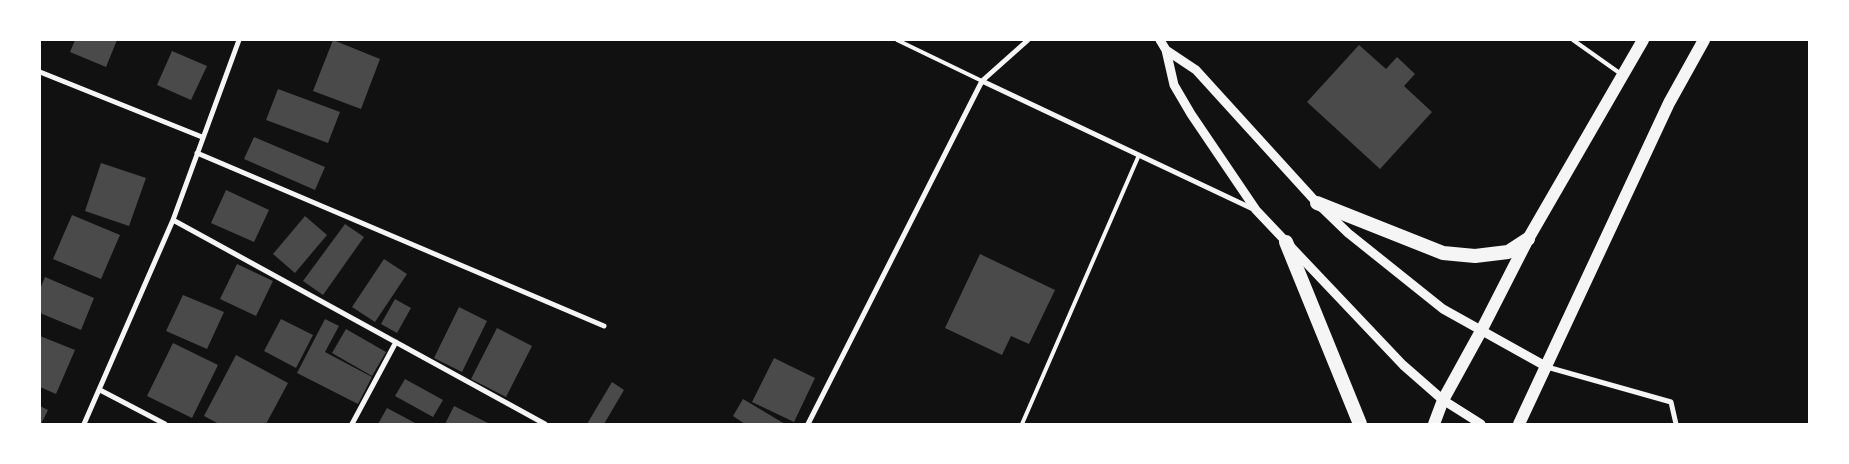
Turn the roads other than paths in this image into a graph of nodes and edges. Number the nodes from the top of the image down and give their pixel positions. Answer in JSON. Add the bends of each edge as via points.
{"nodes":[{"id":1,"x":239,"y":40,"type":"edge"},
{"id":2,"x":897,"y":40,"type":"edge"},
{"id":3,"x":1028,"y":40,"type":"edge"},
{"id":4,"x":1160,"y":40,"type":"edge"},
{"id":5,"x":1573,"y":40,"type":"edge"},
{"id":6,"x":1643,"y":40,"type":"edge"},
{"id":7,"x":1704,"y":40,"type":"edge"},
{"id":8,"x":1166,"y":50,"type":"junction"},
{"id":9,"x":40,"y":72,"type":"edge"},
{"id":10,"x":1623,"y":75,"type":"junction"},
{"id":11,"x":982,"y":81,"type":"junction"},
{"id":12,"x":202,"y":137,"type":"junction"},
{"id":13,"x":197,"y":153,"type":"junction"},
{"id":14,"x":1139,"y":156,"type":"junction"},
{"id":15,"x":1317,"y":203,"type":"junction"},
{"id":16,"x":1256,"y":210,"type":"junction"},
{"id":17,"x":173,"y":220,"type":"junction"},
{"id":18,"x":1528,"y":239,"type":"junction"},
{"id":19,"x":1286,"y":242,"type":"junction"},
{"id":20,"x":604,"y":326,"type":"dead end"},
{"id":21,"x":1481,"y":331,"type":"junction"},
{"id":22,"x":396,"y":342,"type":"junction"},
{"id":23,"x":1546,"y":367,"type":"junction"},
{"id":24,"x":100,"y":390,"type":"junction"},
{"id":25,"x":1443,"y":400,"type":"junction"},
{"id":26,"x":84,"y":424,"type":"edge"},
{"id":27,"x":165,"y":424,"type":"edge"},
{"id":28,"x":352,"y":424,"type":"edge"},
{"id":29,"x":545,"y":424,"type":"edge"},
{"id":30,"x":808,"y":424,"type":"edge"},
{"id":31,"x":1022,"y":424,"type":"edge"},
{"id":32,"x":1360,"y":424,"type":"edge"},
{"id":33,"x":1434,"y":424,"type":"edge"},
{"id":34,"x":1481,"y":424,"type":"edge"},
{"id":35,"x":1519,"y":424,"type":"edge"},
{"id":36,"x":1676,"y":424,"type":"edge"}],
"edges":[{"from":1,"to":12,"type":"street"},
{"from":2,"to":11,"type":"lane"},
{"from":3,"to":11,"type":"street"},
{"from":4,"to":8,"type":"street"},
{"from":5,"to":10,"type":"lane"},
{"from":6,"to":10,"type":"main road"},
{"from":7,"to":23,"type":"main road","via":[[1669,103]]},
{"from":8,"to":15,"type":"street","via":[[1196,70]]},
{"from":8,"to":16,"type":"street","via":[[1174,85],[1190,114]]},
{"from":9,"to":12,"type":"street"},
{"from":10,"to":18,"type":"main road"},
{"from":11,"to":14,"type":"street"},
{"from":11,"to":30,"type":"street"},
{"from":12,"to":13,"type":"street"},
{"from":13,"to":17,"type":"street"},
{"from":13,"to":20,"type":"street"},
{"from":14,"to":16,"type":"street"},
{"from":14,"to":31,"type":"lane"},
{"from":15,"to":18,"type":"highway","via":[[1443,253],[1475,256],[1508,252]]},
{"from":15,"to":21,"type":"street","via":[[1443,309]]},
{"from":16,"to":19,"type":"street"},
{"from":17,"to":22,"type":"street"},
{"from":17,"to":24,"type":"street"},
{"from":18,"to":21,"type":"main road"},
{"from":19,"to":25,"type":"street","via":[[1403,365]]},
{"from":19,"to":32,"type":"highway"},
{"from":21,"to":23,"type":"street"},
{"from":21,"to":25,"type":"main road"},
{"from":22,"to":28,"type":"street"},
{"from":22,"to":29,"type":"street"},
{"from":23,"to":35,"type":"main road"},
{"from":23,"to":36,"type":"street","via":[[1671,402]]},
{"from":24,"to":26,"type":"street"},
{"from":24,"to":27,"type":"street"},
{"from":25,"to":33,"type":"main road"},
{"from":25,"to":34,"type":"street"}]}
